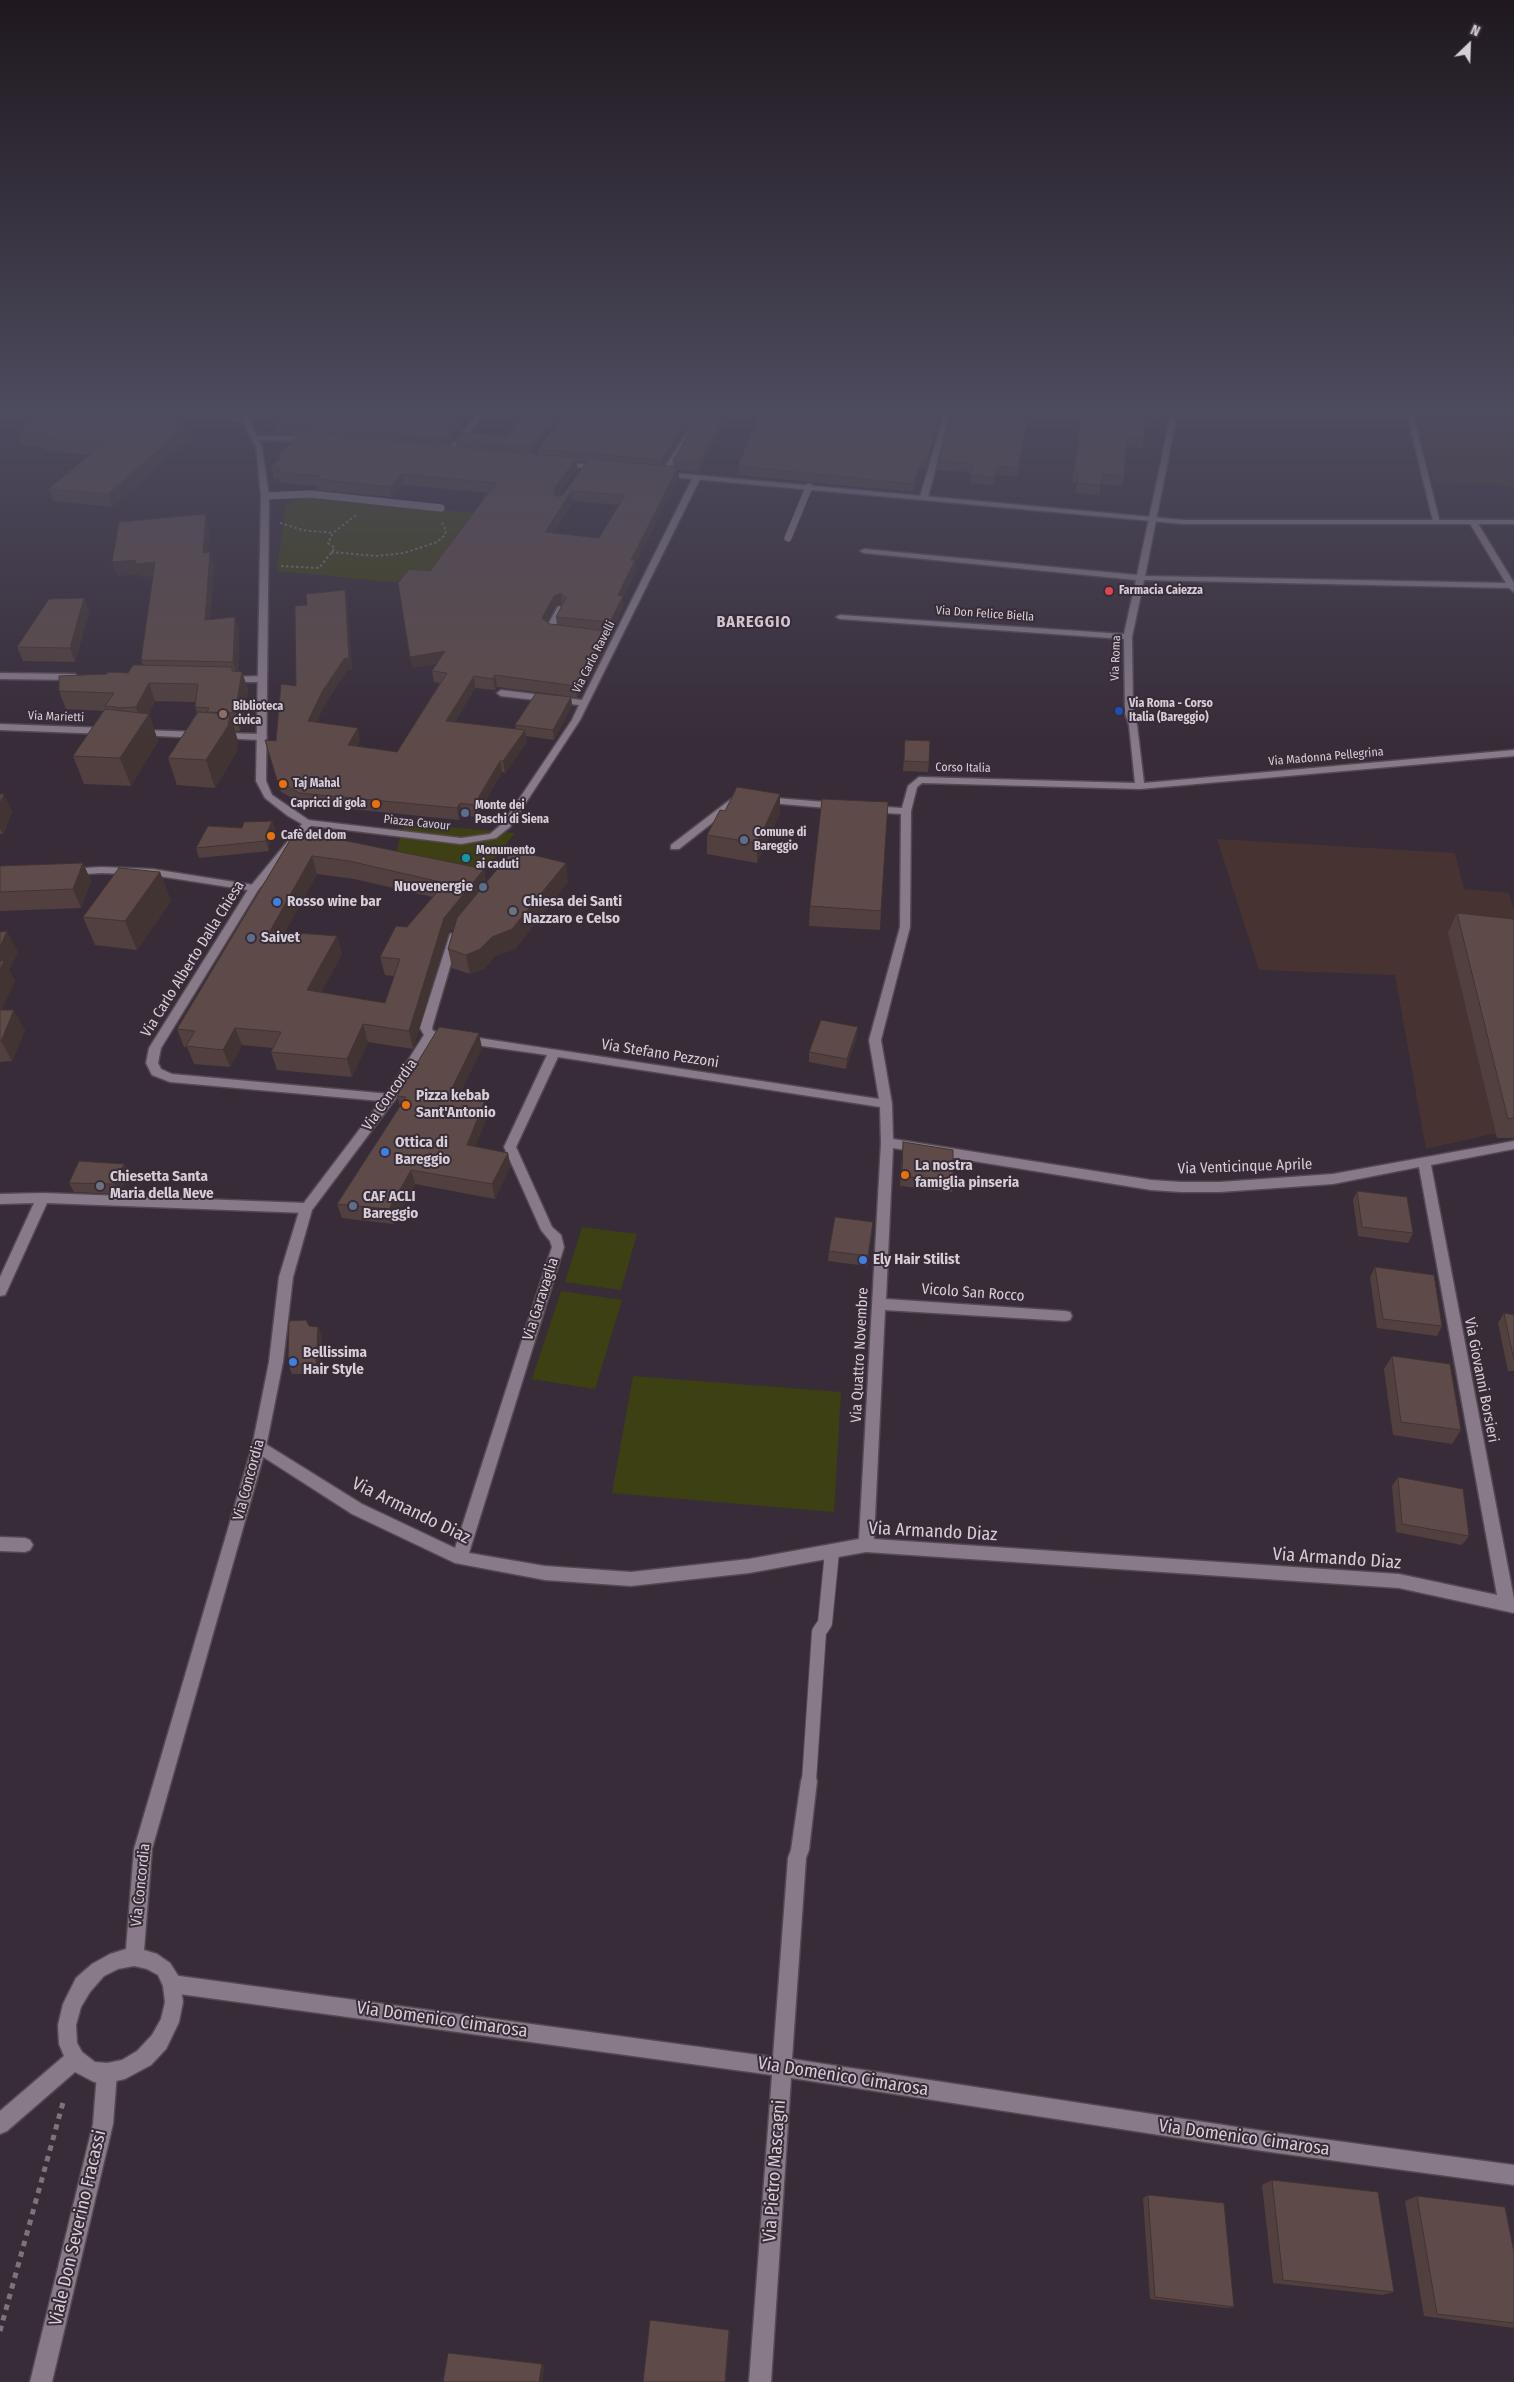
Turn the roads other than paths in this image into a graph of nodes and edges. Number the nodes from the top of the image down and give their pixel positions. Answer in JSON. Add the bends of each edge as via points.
{"nodes":[{"id":1,"x":265,"y":525,"type":"edge"},
{"id":2,"x":672,"y":525,"type":"edge"},
{"id":3,"x":793,"y":525,"type":"edge"},
{"id":4,"x":1153,"y":525,"type":"edge"},
{"id":5,"x":1475,"y":525,"type":"edge"},
{"id":6,"x":788,"y":538,"type":"dead end"},
{"id":7,"x":864,"y":551,"type":"dead end"},
{"id":8,"x":1141,"y":578,"type":"junction"},
{"id":9,"x":1513,"y":587,"type":"edge"},
{"id":10,"x":561,"y":608,"type":"edge"},
{"id":11,"x":840,"y":617,"type":"dead end"},
{"id":12,"x":565,"y":635,"type":"edge"},
{"id":13,"x":1128,"y":637,"type":"junction"},
{"id":14,"x":1,"y":678,"type":"edge"},
{"id":15,"x":83,"y":678,"type":"edge"},
{"id":16,"x":263,"y":679,"type":"junction"},
{"id":17,"x":219,"y":680,"type":"edge"},
{"id":18,"x":501,"y":693,"type":"edge"},
{"id":19,"x":584,"y":703,"type":"junction"},
{"id":20,"x":0,"y":727,"type":"edge"},
{"id":21,"x":113,"y":732,"type":"edge"},
{"id":22,"x":132,"y":732,"type":"edge"},
{"id":23,"x":262,"y":737,"type":"junction"},
{"id":24,"x":1514,"y":753,"type":"edge"},
{"id":25,"x":1140,"y":786,"type":"junction"},
{"id":26,"x":906,"y":811,"type":"junction"},
{"id":27,"x":308,"y":823,"type":"junction"},
{"id":28,"x":493,"y":836,"type":"junction"},
{"id":29,"x":506,"y":837,"type":"dead end"},
{"id":30,"x":675,"y":847,"type":"dead end"},
{"id":31,"x":484,"y":848,"type":"dead end"},
{"id":32,"x":286,"y":850,"type":"junction"},
{"id":33,"x":298,"y":853,"type":"edge"},
{"id":34,"x":55,"y":873,"type":"edge"},
{"id":35,"x":254,"y":888,"type":"junction"},
{"id":36,"x":460,"y":929,"type":"edge"},
{"id":37,"x":430,"y":1035,"type":"junction"},
{"id":38,"x":554,"y":1052,"type":"junction"},
{"id":39,"x":390,"y":1098,"type":"junction"},
{"id":40,"x":886,"y":1104,"type":"junction"},
{"id":41,"x":887,"y":1143,"type":"junction"},
{"id":42,"x":1514,"y":1145,"type":"edge"},
{"id":43,"x":1424,"y":1162,"type":"junction"},
{"id":44,"x":43,"y":1198,"type":"junction"},
{"id":45,"x":0,"y":1199,"type":"edge"},
{"id":46,"x":306,"y":1208,"type":"junction"},
{"id":47,"x":0,"y":1291,"type":"edge"},
{"id":48,"x":879,"y":1304,"type":"junction"},
{"id":49,"x":1066,"y":1316,"type":"dead end"},
{"id":50,"x":259,"y":1447,"type":"junction"},
{"id":51,"x":0,"y":1544,"type":"edge"},
{"id":52,"x":25,"y":1545,"type":"dead end"},
{"id":53,"x":866,"y":1546,"type":"junction"},
{"id":54,"x":832,"y":1552,"type":"junction"},
{"id":55,"x":460,"y":1558,"type":"junction"},
{"id":56,"x":1510,"y":1605,"type":"edge"},
{"id":57,"x":809,"y":1781,"type":"joint"},
{"id":58,"x":134,"y":1957,"type":"junction"},
{"id":59,"x":172,"y":1984,"type":"junction"},
{"id":60,"x":75,"y":2059,"type":"junction"},
{"id":61,"x":782,"y":2067,"type":"junction"},
{"id":62,"x":106,"y":2073,"type":"junction"},
{"id":63,"x":0,"y":2124,"type":"edge"},
{"id":64,"x":1514,"y":2175,"type":"edge"},
{"id":65,"x":41,"y":2382,"type":"edge"},
{"id":66,"x":760,"y":2382,"type":"edge"}],
"edges":[{"from":1,"to":16,"type":"street"},
{"from":2,"to":19,"type":"street","name":"Via Carlo Ravelli","via":[[613,638]]},
{"from":3,"to":6,"type":"lane"},
{"from":4,"to":8,"type":"street","name":"Via Roma"},
{"from":5,"to":9,"type":"street"},
{"from":7,"to":8,"type":"street"},
{"from":8,"to":9,"type":"street"},
{"from":8,"to":13,"type":"street","name":"Via Roma"},
{"from":10,"to":12,"type":"street","via":[[549,630]]},
{"from":11,"to":13,"type":"street","name":"Via Don Felice Biella"},
{"from":13,"to":25,"type":"street","name":"Via Roma","via":[[1129,713]]},
{"from":14,"to":15,"type":"street"},
{"from":16,"to":17,"type":"street"},
{"from":16,"to":23,"type":"street"},
{"from":18,"to":19,"type":"street"},
{"from":19,"to":28,"type":"street","name":"Via Carlo Ravelli","via":[[507,825]]},
{"from":20,"to":21,"type":"street","name":"Via Marietti"},
{"from":22,"to":23,"type":"street"},
{"from":23,"to":27,"type":"street","via":[[261,781],[268,796]]},
{"from":24,"to":25,"type":"street","name":"Via Madonna Pellegrina"},
{"from":25,"to":26,"type":"street","name":"Corso Italia","via":[[919,780],[913,786]]},
{"from":26,"to":30,"type":"street","via":[[738,798]]},
{"from":26,"to":40,"type":"street","name":"Via Quattro Novembre","via":[[905,927],[875,1040]]},
{"from":27,"to":28,"type":"street","name":"Piazza Cavour","via":[[346,832],[461,840]]},
{"from":27,"to":32,"type":"street","name":"Via Carlo Alberto Dalla Chiesa"},
{"from":28,"to":29,"type":"street","name":"Piazza Cavour"},
{"from":28,"to":31,"type":"street","name":"Via Carlo Ravelli"},
{"from":32,"to":33,"type":"street"},
{"from":32,"to":35,"type":"street","name":"Via Carlo Alberto Dalla Chiesa"},
{"from":34,"to":35,"type":"street","via":[[101,870],[152,872]]},
{"from":35,"to":39,"type":"street","name":"Via Carlo Alberto Dalla Chiesa","via":[[155,1048],[152,1063],[156,1072],[170,1078],[193,1081]]},
{"from":36,"to":37,"type":"street","via":[[454,936],[442,968],[426,1028]]},
{"from":37,"to":38,"type":"street","name":"Via Stefano Pezzoni"},
{"from":37,"to":39,"type":"street","name":"Via Concordia"},
{"from":38,"to":40,"type":"street","name":"Via Stefano Pezzoni"},
{"from":38,"to":55,"type":"street","name":"Via Garavaglia","via":[[510,1147],[547,1230],[556,1239],[558,1247]]},
{"from":39,"to":46,"type":"street","name":"Via Concordia"},
{"from":40,"to":41,"type":"street","name":"Via Quattro Novembre"},
{"from":41,"to":43,"type":"street","name":"Via Venticinque Aprile","via":[[1181,1187],[1333,1179]]},
{"from":41,"to":48,"type":"street","name":"Via Quattro Novembre"},
{"from":42,"to":43,"type":"street","name":"Via Venticinque Aprile"},
{"from":43,"to":56,"type":"street","name":"Via Giovanni Borsieri"},
{"from":44,"to":45,"type":"street"},
{"from":44,"to":46,"type":"street"},
{"from":44,"to":47,"type":"street"},
{"from":46,"to":50,"type":"street","name":"Via Concordia","via":[[286,1277],[276,1362]]},
{"from":48,"to":49,"type":"street","name":"Vicolo San Rocco"},
{"from":48,"to":53,"type":"street","name":"Via Quattro Novembre"},
{"from":50,"to":55,"type":"street","name":"Via Armando Diaz","via":[[357,1509]]},
{"from":50,"to":58,"type":"street","name":"Via Concordia","via":[[143,1849]]},
{"from":51,"to":52,"type":"street"},
{"from":53,"to":54,"type":"street","name":"Via Armando Diaz"},
{"from":53,"to":56,"type":"street","name":"Via Armando Diaz","via":[[1399,1581]]},
{"from":54,"to":55,"type":"street","name":"Via Armando Diaz","via":[[749,1566],[631,1578],[545,1573]]},
{"from":54,"to":57,"type":"lane","via":[[825,1623],[818,1632]]},
{"from":57,"to":61,"type":"street","name":"Via Pietro Mascagni","via":[[800,1850],[796,1858]]},
{"from":58,"to":59,"type":"street","via":[[150,1960],[164,1969]]},
{"from":58,"to":60,"type":"street","via":[[116,1960],[98,1970],[83,1985],[66,2024],[68,2044]]},
{"from":59,"to":61,"type":"street","name":"Via Domenico Cimarosa"},
{"from":59,"to":62,"type":"street","via":[[174,2002],[170,2022],[159,2042],[144,2058],[125,2069]]},
{"from":60,"to":62,"type":"street","via":[[84,2067]]},
{"from":60,"to":63,"type":"street"},
{"from":61,"to":64,"type":"street","name":"Via Domenico Cimarosa","via":[[1263,2142]]},
{"from":61,"to":66,"type":"street","name":"Via Pietro Mascagni"},
{"from":62,"to":65,"type":"street","name":"Viale Don Severino Fracassi","via":[[103,2124]]}]}
